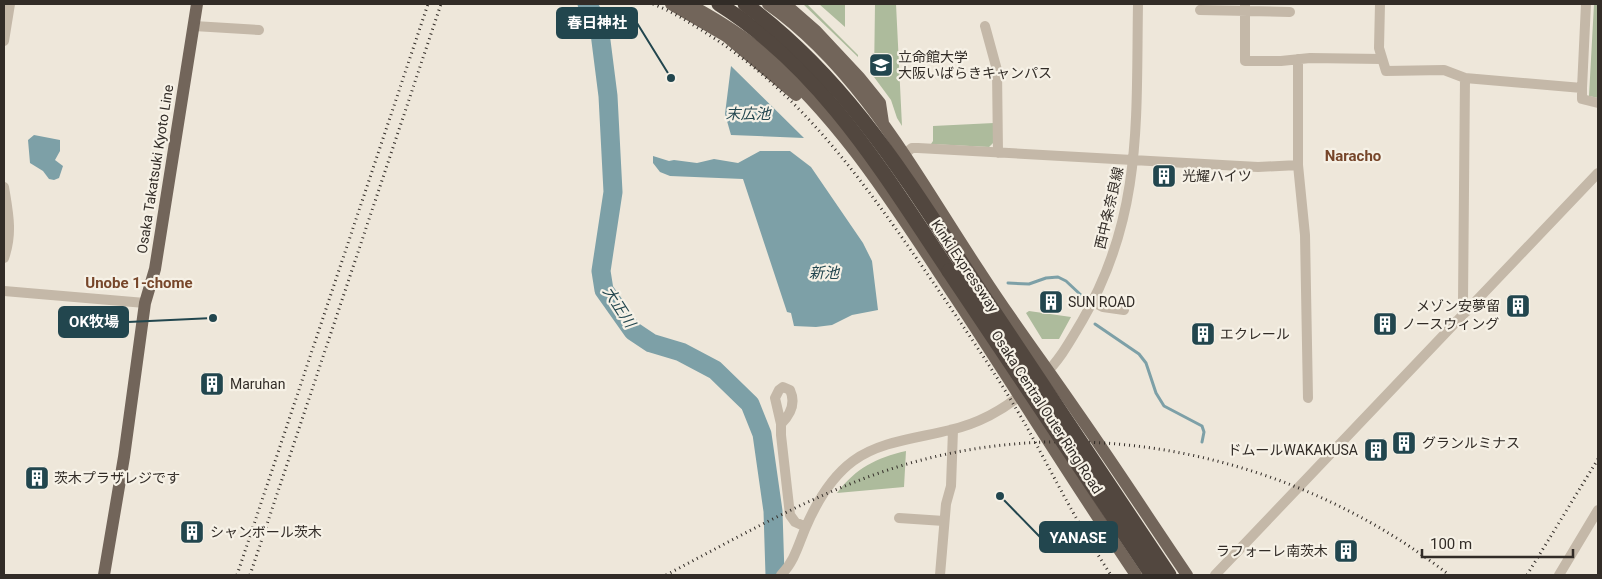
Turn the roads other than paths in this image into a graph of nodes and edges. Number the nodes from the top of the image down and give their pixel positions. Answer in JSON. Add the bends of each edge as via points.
{"nodes":[{"id":1,"x":10,"y":4,"type":"edge"},
{"id":2,"x":671,"y":4,"type":"edge"},
{"id":3,"x":689,"y":4,"type":"edge"},
{"id":4,"x":718,"y":4,"type":"edge"},
{"id":5,"x":745,"y":4,"type":"edge"},
{"id":6,"x":768,"y":4,"type":"edge"},
{"id":7,"x":785,"y":4,"type":"edge"},
{"id":8,"x":1138,"y":4,"type":"edge"},
{"id":9,"x":1380,"y":4,"type":"edge"},
{"id":10,"x":1586,"y":4,"type":"edge"},
{"id":11,"x":197,"y":5,"type":"edge"},
{"id":12,"x":1245,"y":8,"type":"edge"},
{"id":13,"x":1200,"y":10,"type":"dead end"},
{"id":14,"x":1290,"y":12,"type":"dead end"},
{"id":15,"x":194,"y":26,"type":"junction"},
{"id":16,"x":985,"y":26,"type":"dead end"},
{"id":17,"x":259,"y":30,"type":"dead end"},
{"id":18,"x":4,"y":41,"type":"edge"},
{"id":19,"x":1298,"y":59,"type":"junction"},
{"id":20,"x":1381,"y":59,"type":"junction"},
{"id":21,"x":1465,"y":78,"type":"junction"},
{"id":22,"x":1582,"y":88,"type":"junction"},
{"id":23,"x":1598,"y":103,"type":"edge"},
{"id":24,"x":823,"y":113,"type":"junction"},
{"id":25,"x":883,"y":124,"type":"junction"},
{"id":26,"x":998,"y":153,"type":"junction"},
{"id":27,"x":903,"y":155,"type":"junction"},
{"id":28,"x":1134,"y":159,"type":"junction"},
{"id":29,"x":1298,"y":165,"type":"junction"},
{"id":30,"x":1598,"y":173,"type":"edge"},
{"id":31,"x":4,"y":187,"type":"edge"},
{"id":32,"x":946,"y":222,"type":"junction"},
{"id":33,"x":4,"y":258,"type":"edge"},
{"id":34,"x":4,"y":291,"type":"edge"},
{"id":35,"x":1093,"y":302,"type":"junction"},
{"id":36,"x":145,"y":303,"type":"junction"},
{"id":37,"x":1124,"y":310,"type":"dead end"},
{"id":38,"x":1466,"y":312,"type":"junction"},
{"id":39,"x":1048,"y":372,"type":"junction"},
{"id":40,"x":1035,"y":383,"type":"junction"},
{"id":41,"x":1020,"y":396,"type":"junction"},
{"id":42,"x":1308,"y":398,"type":"dead end"},
{"id":43,"x":781,"y":424,"type":"dead end"},
{"id":44,"x":953,"y":430,"type":"junction"},
{"id":45,"x":1070,"y":478,"type":"junction"},
{"id":46,"x":1598,"y":510,"type":"edge"},
{"id":47,"x":899,"y":518,"type":"dead end"},
{"id":48,"x":944,"y":521,"type":"junction"},
{"id":49,"x":806,"y":527,"type":"junction"},
{"id":50,"x":793,"y":560,"type":"junction"},
{"id":51,"x":104,"y":575,"type":"edge"},
{"id":52,"x":781,"y":575,"type":"edge"},
{"id":53,"x":795,"y":575,"type":"edge"},
{"id":54,"x":940,"y":575,"type":"edge"},
{"id":55,"x":1136,"y":575,"type":"edge"},
{"id":56,"x":1152,"y":575,"type":"edge"},
{"id":57,"x":1169,"y":575,"type":"edge"},
{"id":58,"x":1186,"y":575,"type":"edge"},
{"id":59,"x":1215,"y":575,"type":"edge"},
{"id":60,"x":1559,"y":575,"type":"edge"}],
"edges":[{"from":1,"to":18,"type":"street"},
{"from":2,"to":24,"type":"main road","via":[[726,36],[795,94]]},
{"from":3,"to":24,"type":"main road","name":"Osaka Central Outer Ring Road","via":[[754,46]]},
{"from":4,"to":56,"type":"highway","name":"Kinki Expressway","bridge":true,"via":[[783,52],[852,128]]},
{"from":5,"to":57,"type":"highway","name":"Kinki Expressway","bridge":true,"via":[[818,66],[863,120],[914,191]]},
{"from":6,"to":25,"type":"main road","name":"Osaka Central Outer Ring Road","via":[[793,23],[836,65]]},
{"from":7,"to":25,"type":"main road","via":[[816,31],[880,103]]},
{"from":8,"to":28,"type":"street","name":"西中条奈良線"},
{"from":9,"to":20,"type":"street"},
{"from":10,"to":22,"type":"street"},
{"from":11,"to":15,"type":"main road","name":"Osaka Takatsuki Kyoto Line"},
{"from":12,"to":13,"type":"street"},
{"from":12,"to":14,"type":"street"},
{"from":12,"to":19,"type":"street","via":[[1245,61]]},
{"from":15,"to":17,"type":"street"},
{"from":15,"to":36,"type":"main road","name":"Osaka Takatsuki Kyoto Line","via":[[155,269]]},
{"from":16,"to":26,"type":"street","via":[[997,70]]},
{"from":19,"to":20,"type":"street"},
{"from":19,"to":29,"type":"street"},
{"from":20,"to":21,"type":"street","via":[[1386,72],[1444,70]]},
{"from":21,"to":22,"type":"street"},
{"from":21,"to":38,"type":"street","via":[[1463,302]]},
{"from":22,"to":23,"type":"street","via":[[1582,99]]},
{"from":24,"to":41,"type":"main road","name":"Osaka Central Outer Ring Road","via":[[881,186]]},
{"from":25,"to":27,"type":"main road","name":"Osaka Central Outer Ring Road"},
{"from":26,"to":27,"type":"street","via":[[912,148]]},
{"from":26,"to":28,"type":"street"},
{"from":27,"to":32,"type":"main road","name":"Osaka Central Outer Ring Road"},
{"from":28,"to":29,"type":"street","via":[[1258,167]]},
{"from":28,"to":35,"type":"street","name":"西中条奈良線","via":[[1131,190],[1117,244]]},
{"from":29,"to":42,"type":"street","via":[[1305,235]]},
{"from":30,"to":38,"type":"street"},
{"from":31,"to":33,"type":"street","via":[[10,228],[10,243]]},
{"from":32,"to":39,"type":"main road","name":"Osaka Central Outer Ring Road"},
{"from":32,"to":40,"type":"street","via":[[958,268]]},
{"from":34,"to":36,"type":"street"},
{"from":35,"to":37,"type":"street"},
{"from":35,"to":39,"type":"street","name":"西中条奈良線","via":[[1060,358]]},
{"from":36,"to":51,"type":"main road","name":"Osaka Takatsuki Kyoto Line"},
{"from":38,"to":59,"type":"street"},
{"from":39,"to":40,"type":"street","name":"西中条奈良線"},
{"from":39,"to":58,"type":"main road","name":"Osaka Central Outer Ring Road"},
{"from":40,"to":41,"type":"street","name":"西中条奈良線"},
{"from":40,"to":45,"type":"street","via":[[1062,426]]},
{"from":41,"to":44,"type":"street","name":"西中条奈良線","via":[[987,416]]},
{"from":41,"to":45,"type":"main road","name":"Osaka Central Outer Ring Road"},
{"from":43,"to":49,"type":"street","via":[[790,515],[795,522]]},
{"from":44,"to":48,"type":"street","via":[[951,486]]},
{"from":44,"to":49,"type":"street","name":"西中条奈良線","via":[[877,449],[854,460],[832,481]]},
{"from":45,"to":55,"type":"main road","name":"Osaka Central Outer Ring Road"},
{"from":46,"to":60,"type":"street"},
{"from":47,"to":48,"type":"street"},
{"from":48,"to":54,"type":"street"},
{"from":49,"to":50,"type":"street","name":"西中条奈良線"},
{"from":50,"to":52,"type":"street"},
{"from":50,"to":53,"type":"street"}]}
